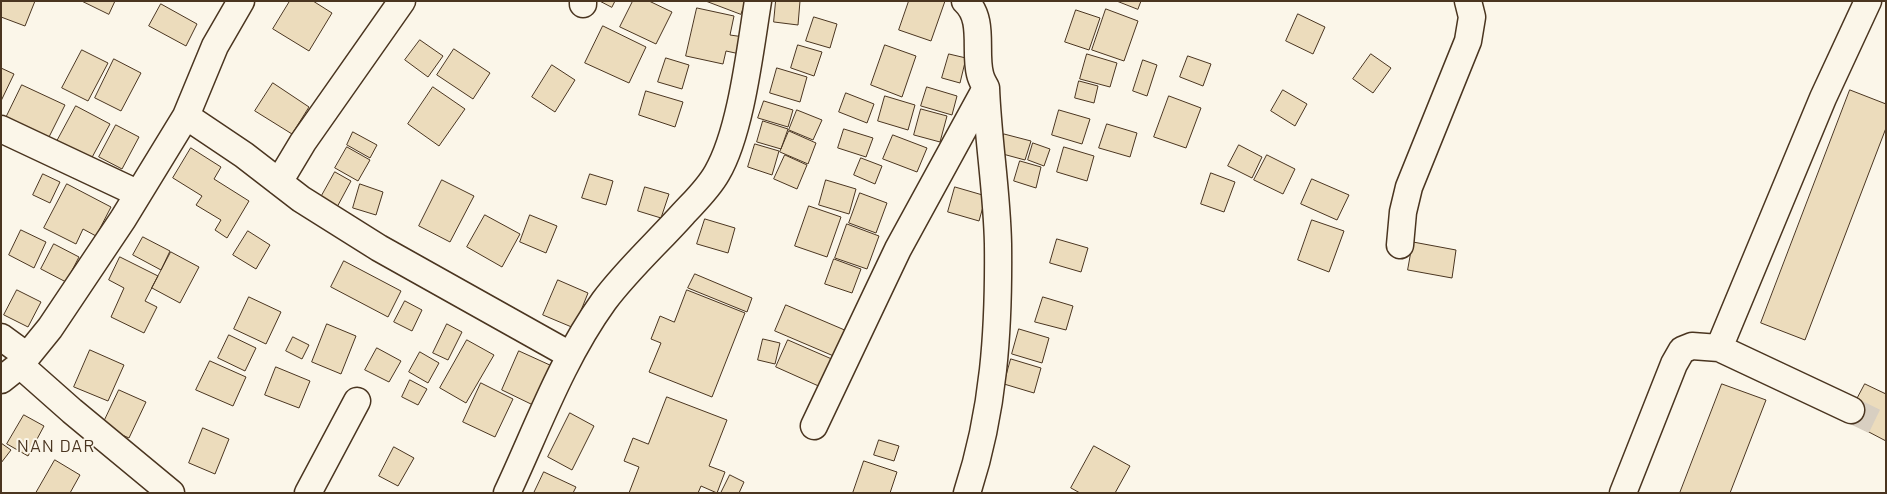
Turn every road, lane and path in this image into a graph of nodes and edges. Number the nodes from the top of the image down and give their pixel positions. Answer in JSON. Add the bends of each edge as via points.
{"nodes":[{"id":1,"x":241,"y":1,"type":"edge"},
{"id":2,"x":402,"y":1,"type":"edge"},
{"id":3,"x":758,"y":1,"type":"edge"},
{"id":4,"x":965,"y":1,"type":"edge"},
{"id":5,"x":1468,"y":1,"type":"edge"},
{"id":6,"x":1868,"y":1,"type":"edge"},
{"id":7,"x":986,"y":88,"type":"junction"},
{"id":8,"x":186,"y":116,"type":"junction"},
{"id":9,"x":1,"y":129,"type":"edge"},
{"id":10,"x":279,"y":182,"type":"junction"},
{"id":11,"x":137,"y":193,"type":"junction"},
{"id":12,"x":1400,"y":245,"type":"dead end"},
{"id":13,"x":1,"y":336,"type":"edge"},
{"id":14,"x":1719,"y":348,"type":"junction"},
{"id":15,"x":570,"y":355,"type":"junction"},
{"id":16,"x":16,"y":367,"type":"edge"},
{"id":17,"x":357,"y":400,"type":"dead end"},
{"id":18,"x":1851,"y":410,"type":"tunnel mouth"},
{"id":19,"x":814,"y":426,"type":"dead end"},
{"id":20,"x":171,"y":493,"type":"edge"},
{"id":21,"x":308,"y":493,"type":"edge"},
{"id":22,"x":507,"y":493,"type":"edge"},
{"id":23,"x":967,"y":493,"type":"edge"},
{"id":24,"x":1623,"y":493,"type":"edge"}],
"edges":[{"from":1,"to":8,"type":"street","via":[[215,46]]},
{"from":2,"to":10,"type":"street","via":[[303,142]]},
{"from":3,"to":15,"type":"street","via":[[746,76],[728,148],[717,173],[699,197],[625,276]]},
{"from":4,"to":7,"type":"street","via":[[973,14],[978,35],[979,73]]},
{"from":5,"to":12,"type":"street","via":[[1472,17],[1468,41],[1409,187]]},
{"from":6,"to":14,"type":"street","via":[[1823,98]]},
{"from":7,"to":19,"type":"street","via":[[898,249]]},
{"from":7,"to":23,"type":"street","via":[[998,244],[994,373],[979,455]]},
{"from":8,"to":10,"type":"street"},
{"from":8,"to":11,"type":"street"},
{"from":9,"to":11,"type":"street"},
{"from":10,"to":15,"type":"street","via":[[379,248]]},
{"from":11,"to":16,"type":"street","via":[[50,328]]},
{"from":13,"to":16,"type":"street"},
{"from":14,"to":18,"type":"street"},
{"from":14,"to":24,"type":"street","via":[[1692,346],[1682,350]]},
{"from":15,"to":22,"type":"street"},
{"from":16,"to":20,"type":"street"},
{"from":17,"to":21,"type":"street"}]}
